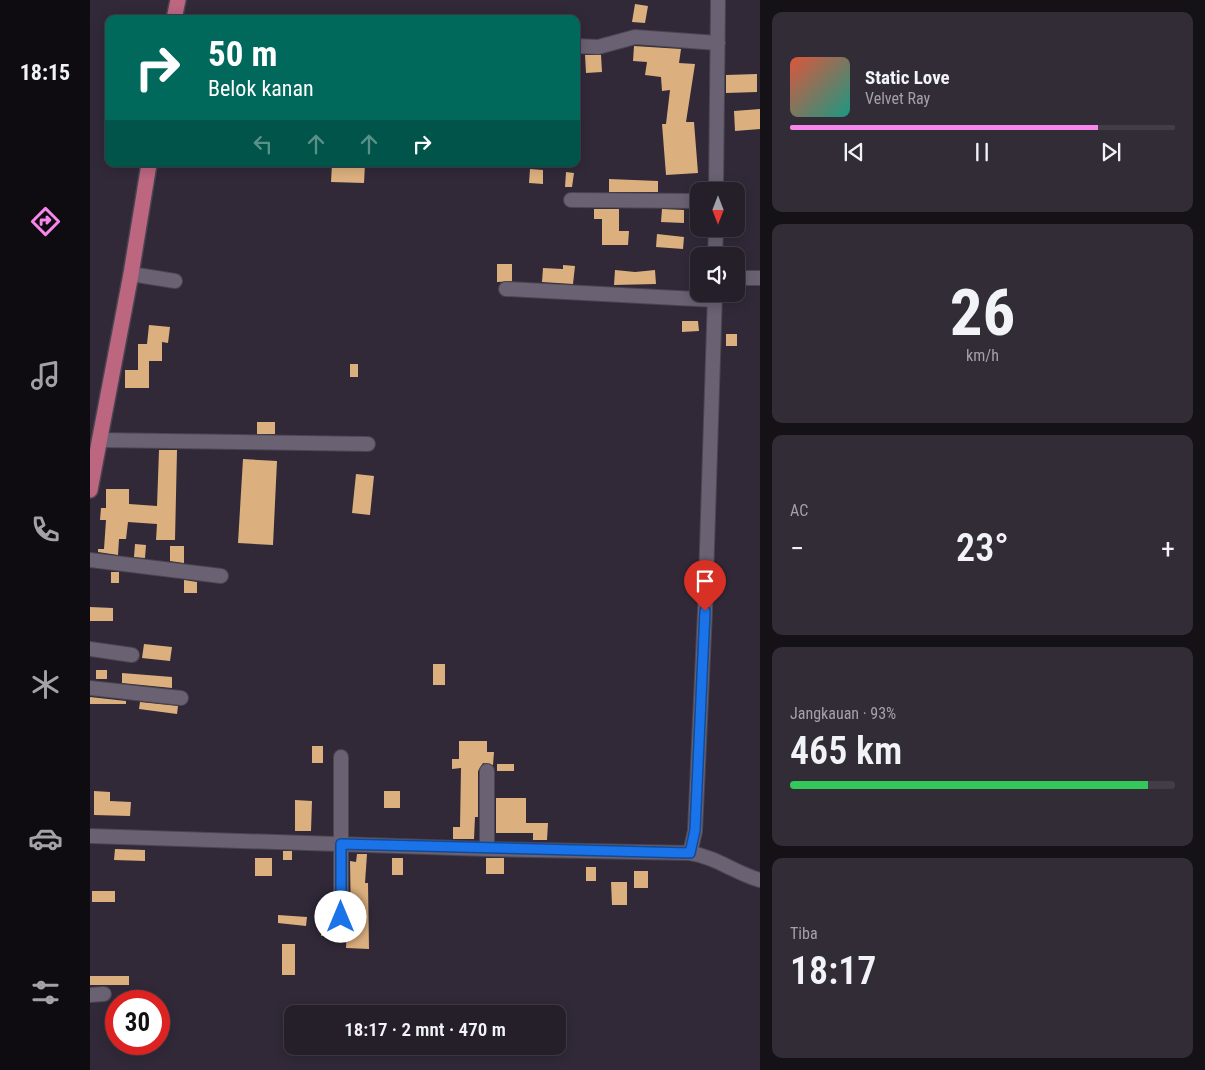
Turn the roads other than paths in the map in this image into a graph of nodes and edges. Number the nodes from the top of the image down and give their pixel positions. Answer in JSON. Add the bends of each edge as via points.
{"nodes":[{"id":1,"x":178,"y":0,"type":"edge"},
{"id":2,"x":718,"y":0,"type":"edge"},
{"id":3,"x":175,"y":15,"type":"edge"},
{"id":4,"x":718,"y":43,"type":"junction"},
{"id":5,"x":580,"y":46,"type":"edge"},
{"id":6,"x":149,"y":167,"type":"edge"},
{"id":7,"x":716,"y":182,"type":"edge"},
{"id":8,"x":571,"y":200,"type":"dead end"},
{"id":9,"x":690,"y":201,"type":"edge"},
{"id":10,"x":132,"y":274,"type":"junction"},
{"id":11,"x":745,"y":278,"type":"edge"},
{"id":12,"x":760,"y":278,"type":"edge"},
{"id":13,"x":175,"y":281,"type":"dead end"},
{"id":14,"x":506,"y":289,"type":"dead end"},
{"id":15,"x":690,"y":296,"type":"edge"},
{"id":16,"x":715,"y":302,"type":"edge"},
{"id":17,"x":99,"y":440,"type":"junction"},
{"id":18,"x":368,"y":444,"type":"dead end"},
{"id":19,"x":90,"y":490,"type":"edge"},
{"id":20,"x":90,"y":560,"type":"edge"},
{"id":21,"x":221,"y":576,"type":"dead end"},
{"id":22,"x":90,"y":649,"type":"edge"},
{"id":23,"x":132,"y":655,"type":"dead end"},
{"id":24,"x":90,"y":688,"type":"edge"},
{"id":25,"x":181,"y":698,"type":"dead end"},
{"id":26,"x":341,"y":757,"type":"dead end"},
{"id":27,"x":487,"y":771,"type":"dead end"},
{"id":28,"x":90,"y":836,"type":"edge"},
{"id":29,"x":341,"y":844,"type":"junction"},
{"id":30,"x":487,"y":849,"type":"junction"},
{"id":31,"x":690,"y":853,"type":"junction"},
{"id":32,"x":760,"y":880,"type":"edge"},
{"id":33,"x":341,"y":917,"type":"dead end"},
{"id":34,"x":104,"y":994,"type":"dead end"},
{"id":35,"x":90,"y":995,"type":"edge"}],
"edges":[{"from":1,"to":3,"type":"main road"},
{"from":2,"to":4,"type":"street"},
{"from":4,"to":5,"type":"street","via":[[635,37],[598,46]]},
{"from":4,"to":7,"type":"street"},
{"from":6,"to":10,"type":"main road"},
{"from":8,"to":9,"type":"street"},
{"from":10,"to":13,"type":"street"},
{"from":10,"to":17,"type":"main road"},
{"from":11,"to":12,"type":"street"},
{"from":14,"to":15,"type":"street"},
{"from":16,"to":31,"type":"street","via":[[704,631],[695,830]]},
{"from":17,"to":18,"type":"street"},
{"from":17,"to":19,"type":"main road"},
{"from":20,"to":21,"type":"street"},
{"from":22,"to":23,"type":"street"},
{"from":24,"to":25,"type":"street"},
{"from":26,"to":29,"type":"street"},
{"from":27,"to":30,"type":"street"},
{"from":28,"to":29,"type":"street"},
{"from":29,"to":30,"type":"street"},
{"from":29,"to":33,"type":"street"},
{"from":30,"to":31,"type":"street"},
{"from":31,"to":32,"type":"street","via":[[711,858]]},
{"from":34,"to":35,"type":"street"}]}
